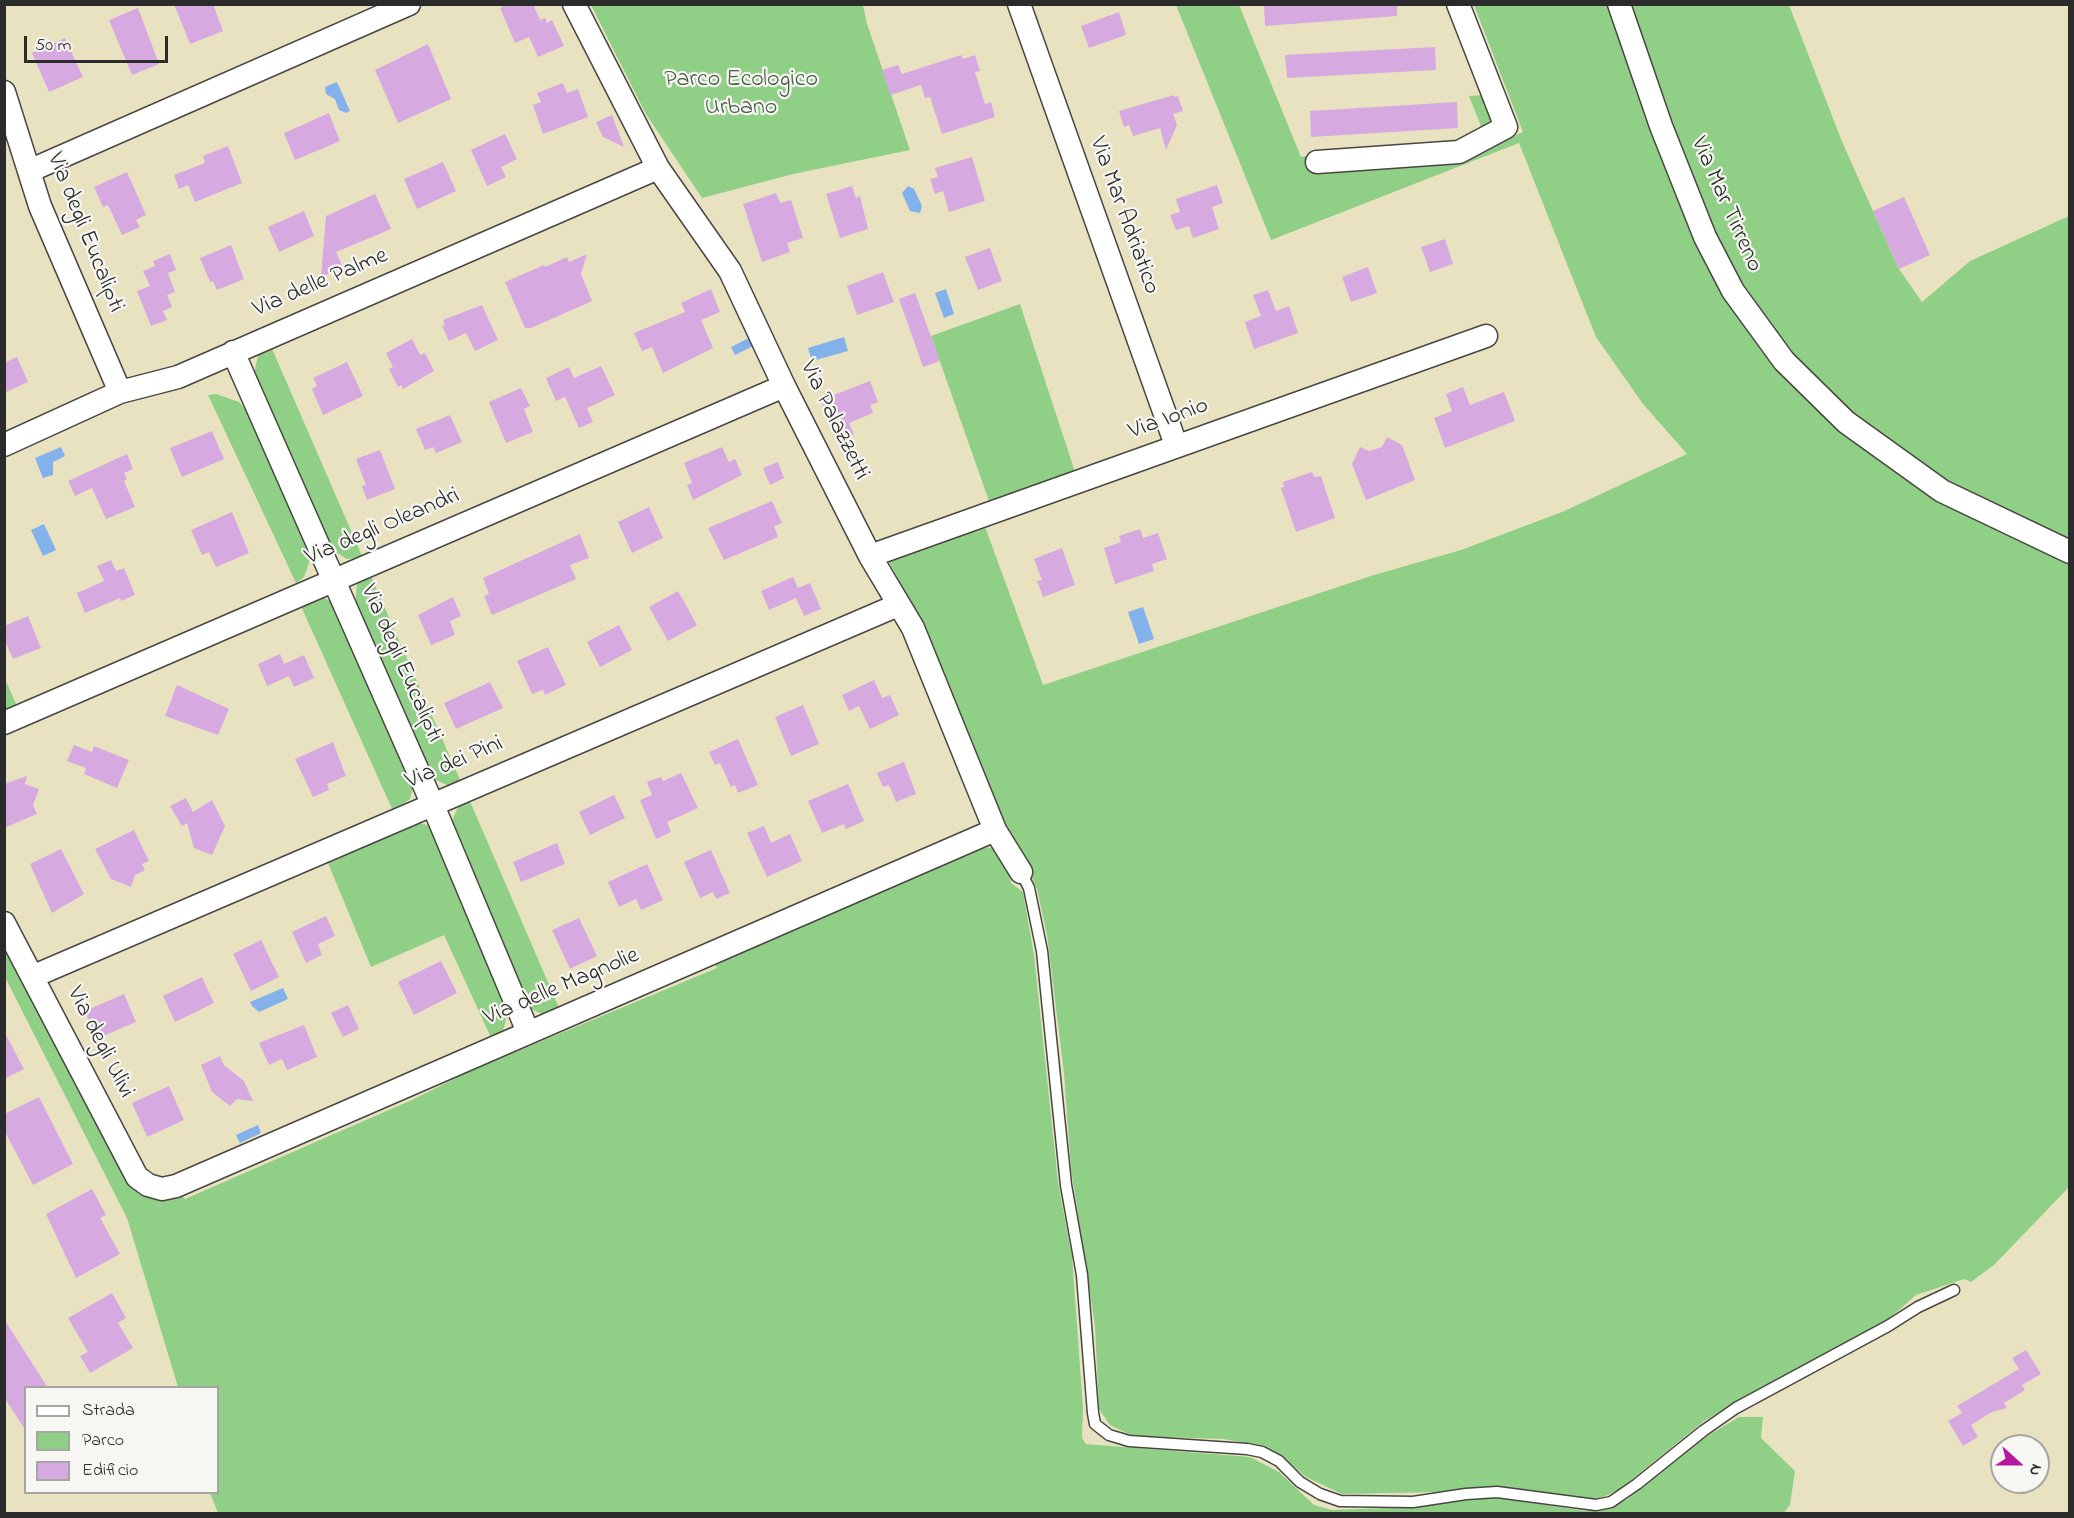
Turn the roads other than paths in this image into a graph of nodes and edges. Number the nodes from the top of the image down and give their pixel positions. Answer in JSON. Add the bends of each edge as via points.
{"nodes":[{"id":1,"x":409,"y":4,"type":"edge"},
{"id":2,"x":574,"y":4,"type":"edge"},
{"id":3,"x":1019,"y":4,"type":"edge"},
{"id":4,"x":1458,"y":4,"type":"edge"},
{"id":5,"x":1619,"y":4,"type":"edge"},
{"id":6,"x":4,"y":92,"type":"edge"},
{"id":7,"x":1317,"y":162,"type":"dead end"},
{"id":8,"x":658,"y":168,"type":"junction"},
{"id":9,"x":29,"y":171,"type":"junction"},
{"id":10,"x":1486,"y":336,"type":"dead end"},
{"id":11,"x":233,"y":352,"type":"junction"},
{"id":12,"x":784,"y":386,"type":"junction"},
{"id":13,"x":120,"y":393,"type":"junction"},
{"id":14,"x":4,"y":445,"type":"edge"},
{"id":15,"x":1176,"y":445,"type":"junction"},
{"id":16,"x":2070,"y":552,"type":"edge"},
{"id":17,"x":870,"y":556,"type":"junction"},
{"id":18,"x":333,"y":579,"type":"junction"},
{"id":19,"x":898,"y":605,"type":"junction"},
{"id":20,"x":4,"y":723,"type":"edge"},
{"id":21,"x":432,"y":803,"type":"junction"},
{"id":22,"x":995,"y":830,"type":"junction"},
{"id":23,"x":1021,"y":873,"type":"joint"},
{"id":24,"x":4,"y":923,"type":"edge"},
{"id":25,"x":34,"y":976,"type":"junction"},
{"id":26,"x":528,"y":1032,"type":"junction"},
{"id":27,"x":148,"y":1185,"type":"joint"},
{"id":28,"x":1954,"y":1290,"type":"dead end"}],
"edges":[{"from":1,"to":9,"type":"street"},
{"from":2,"to":8,"type":"street","name":"Via Palazzetti"},
{"from":3,"to":15,"type":"street","name":"Via Mar Adriatico"},
{"from":4,"to":7,"type":"street","via":[[1506,126],[1460,152]]},
{"from":5,"to":16,"type":"street","name":"Via Mar Tirreno","via":[[1705,237],[1733,291],[1784,361],[1846,422],[1942,491]]},
{"from":6,"to":9,"type":"street","name":"Via degli Eucalipti"},
{"from":8,"to":11,"type":"street","name":"Via delle Palme"},
{"from":8,"to":12,"type":"street","name":"Via Palazzetti","via":[[730,271]]},
{"from":9,"to":13,"type":"street","name":"Via degli Eucalipti","via":[[40,206]]},
{"from":10,"to":15,"type":"street","name":"Via Ionio"},
{"from":11,"to":13,"type":"street","name":"Via delle Palme","via":[[178,377]]},
{"from":11,"to":18,"type":"street","name":"Via degli Eucalipti"},
{"from":12,"to":17,"type":"street","name":"Via Palazzetti"},
{"from":12,"to":18,"type":"street","name":"Via degli Oleandri"},
{"from":13,"to":14,"type":"street","name":"Via delle Palme"},
{"from":15,"to":17,"type":"street","name":"Via Ionio"},
{"from":17,"to":19,"type":"street","name":"Via Palazzetti"},
{"from":18,"to":20,"type":"street","name":"Via degli Oleandri"},
{"from":18,"to":21,"type":"street","name":"Via degli Eucalipti"},
{"from":19,"to":21,"type":"street","name":"Via dei Pini"},
{"from":19,"to":22,"type":"street","name":"Via Palazzetti","via":[[914,628]]},
{"from":21,"to":25,"type":"street","name":"Via dei Pini"},
{"from":21,"to":26,"type":"street","name":"Via degli Eucalipti"},
{"from":22,"to":23,"type":"street","name":"Via Palazzetti"},
{"from":22,"to":26,"type":"street","name":"Via delle Magnolie"},
{"from":23,"to":28,"type":"lane","via":[[1029,888],[1042,951],[1066,1185],[1082,1275],[1093,1413],[1095,1424],[1109,1435],[1129,1441],[1262,1452],[1279,1461],[1300,1482],[1340,1501],[1413,1502],[1497,1492],[1596,1505],[1611,1502],[1630,1489],[1736,1408]]},
{"from":24,"to":25,"type":"street","name":"Via degli Ulivi"},
{"from":25,"to":27,"type":"street","name":"Via degli Ulivi","via":[[137,1177]]},
{"from":26,"to":27,"type":"street","name":"Via delle Magnolie","via":[[176,1186],[162,1189]]}]}
